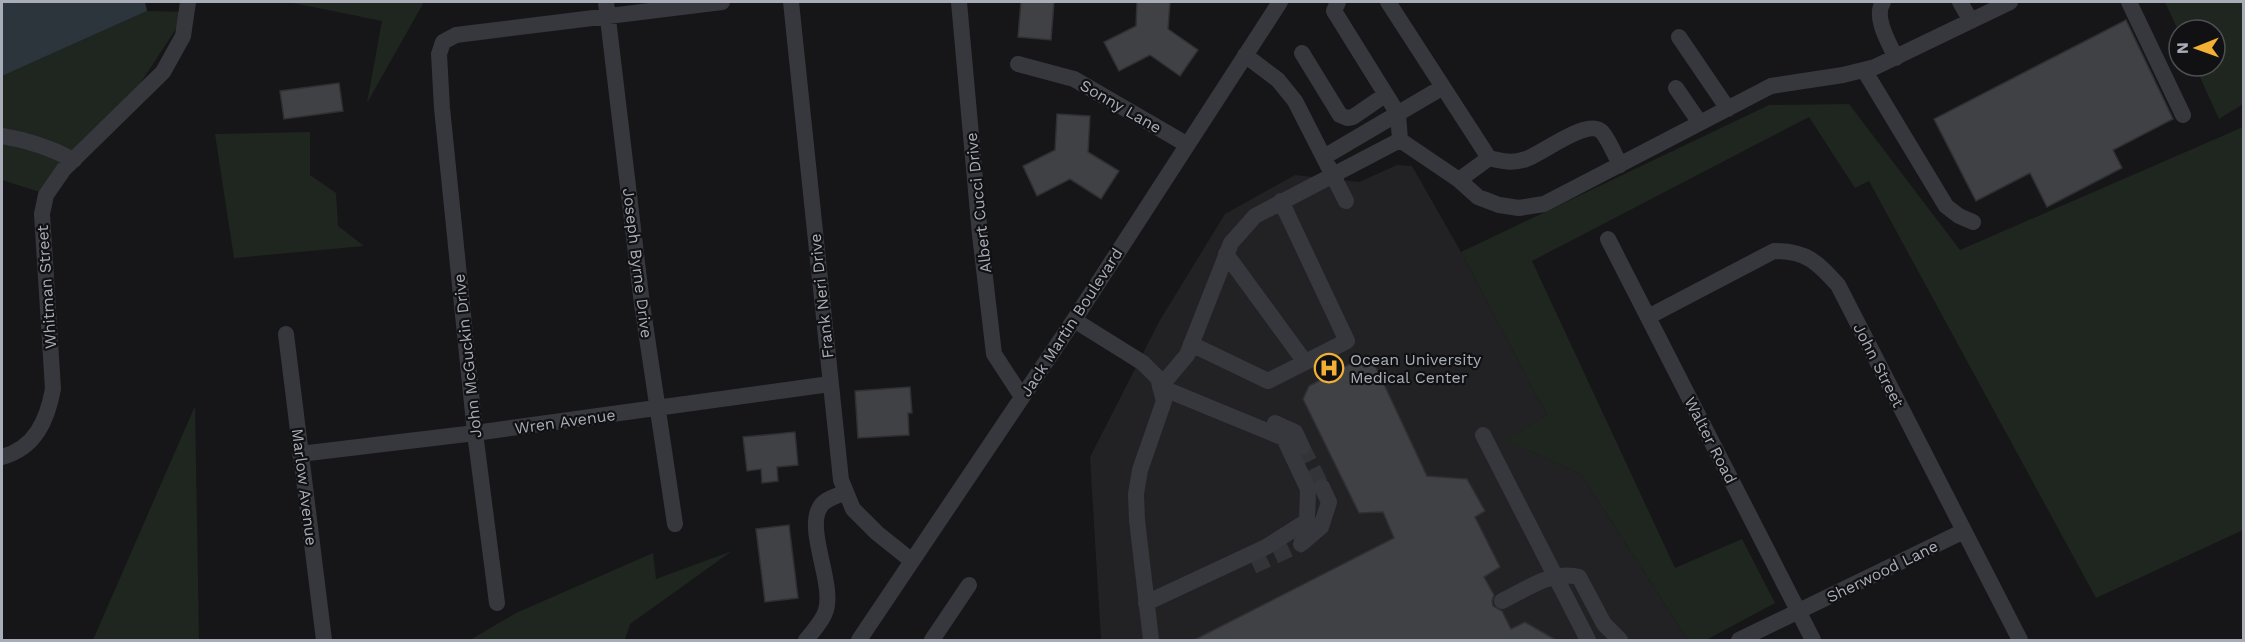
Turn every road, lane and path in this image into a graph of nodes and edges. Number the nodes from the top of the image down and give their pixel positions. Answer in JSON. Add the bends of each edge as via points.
{"nodes":[{"id":1,"x":188,"y":2,"type":"edge"},
{"id":2,"x":722,"y":2,"type":"edge"},
{"id":3,"x":791,"y":2,"type":"edge"},
{"id":4,"x":959,"y":2,"type":"edge"},
{"id":5,"x":1280,"y":2,"type":"edge"},
{"id":6,"x":1338,"y":2,"type":"edge"},
{"id":7,"x":1388,"y":2,"type":"edge"},
{"id":8,"x":1960,"y":2,"type":"edge"},
{"id":9,"x":2010,"y":2,"type":"edge"},
{"id":10,"x":2129,"y":2,"type":"edge"},
{"id":11,"x":1882,"y":4,"type":"edge"},
{"id":12,"x":607,"y":8,"type":"edge"},
{"id":13,"x":1971,"y":21,"type":"junction"},
{"id":14,"x":1678,"y":37,"type":"dead end"},
{"id":15,"x":1302,"y":53,"type":"dead end"},
{"id":16,"x":1245,"y":55,"type":"junction"},
{"id":17,"x":1896,"y":58,"type":"junction"},
{"id":18,"x":1018,"y":64,"type":"dead end"},
{"id":19,"x":1864,"y":70,"type":"junction"},
{"id":20,"x":1443,"y":87,"type":"junction"},
{"id":21,"x":1676,"y":88,"type":"dead end"},
{"id":22,"x":1385,"y":94,"type":"junction"},
{"id":23,"x":1728,"y":109,"type":"junction"},
{"id":24,"x":1398,"y":114,"type":"junction"},
{"id":25,"x":2183,"y":115,"type":"dead end"},
{"id":26,"x":1700,"y":123,"type":"junction"},
{"id":27,"x":2,"y":136,"type":"edge"},
{"id":28,"x":1400,"y":140,"type":"junction"},
{"id":29,"x":1186,"y":144,"type":"junction"},
{"id":30,"x":1324,"y":157,"type":"junction"},
{"id":31,"x":1490,"y":158,"type":"junction"},
{"id":32,"x":74,"y":160,"type":"junction"},
{"id":33,"x":1620,"y":165,"type":"junction"},
{"id":34,"x":1333,"y":174,"type":"junction"},
{"id":35,"x":1459,"y":180,"type":"junction"},
{"id":36,"x":1281,"y":201,"type":"junction"},
{"id":37,"x":1346,"y":201,"type":"dead end"},
{"id":38,"x":1973,"y":222,"type":"dead end"},
{"id":39,"x":1608,"y":239,"type":"dead end"},
{"id":40,"x":1227,"y":254,"type":"junction"},
{"id":41,"x":1648,"y":317,"type":"junction"},
{"id":42,"x":1074,"y":320,"type":"junction"},
{"id":43,"x":286,"y":334,"type":"dead end"},
{"id":44,"x":1191,"y":344,"type":"junction"},
{"id":45,"x":1305,"y":362,"type":"junction"},
{"id":46,"x":830,"y":384,"type":"junction"},
{"id":47,"x":1160,"y":387,"type":"junction"},
{"id":48,"x":1022,"y":398,"type":"junction"},
{"id":49,"x":658,"y":408,"type":"junction"},
{"id":50,"x":1260,"y":428,"type":"junction"},
{"id":51,"x":475,"y":433,"type":"junction"},
{"id":52,"x":1482,"y":435,"type":"dead end"},
{"id":53,"x":1302,"y":447,"type":"tunnel mouth"},
{"id":54,"x":300,"y":454,"type":"junction"},
{"id":55,"x":2,"y":457,"type":"edge"},
{"id":56,"x":1322,"y":487,"type":"tunnel mouth"},
{"id":57,"x":846,"y":492,"type":"junction"},
{"id":58,"x":675,"y":524,"type":"dead end"},
{"id":59,"x":1964,"y":531,"type":"junction"},
{"id":60,"x":1301,"y":544,"type":"tunnel mouth"},
{"id":61,"x":912,"y":561,"type":"junction"},
{"id":62,"x":1253,"y":566,"type":"tunnel mouth"},
{"id":63,"x":1554,"y":575,"type":"junction"},
{"id":64,"x":1189,"y":584,"type":"junction"},
{"id":65,"x":969,"y":585,"type":"dead end"},
{"id":66,"x":1502,"y":601,"type":"dead end"},
{"id":67,"x":497,"y":603,"type":"dead end"},
{"id":68,"x":1146,"y":603,"type":"junction"},
{"id":69,"x":1799,"y":612,"type":"junction"},
{"id":70,"x":324,"y":640,"type":"edge"},
{"id":71,"x":806,"y":640,"type":"edge"},
{"id":72,"x":859,"y":640,"type":"edge"},
{"id":73,"x":932,"y":640,"type":"edge"},
{"id":74,"x":1151,"y":640,"type":"edge"},
{"id":75,"x":1588,"y":640,"type":"edge"},
{"id":76,"x":1620,"y":640,"type":"edge"},
{"id":77,"x":1739,"y":640,"type":"edge"},
{"id":78,"x":1813,"y":640,"type":"edge"},
{"id":79,"x":2020,"y":640,"type":"edge"}],
"edges":[{"from":1,"to":32,"type":"street","name":"Whitman Street","via":[[183,36],[163,72]]},
{"from":2,"to":12,"type":"street"},
{"from":3,"to":46,"type":"street","name":"Frank Neri Drive"},
{"from":4,"to":48,"type":"street","name":"Albert Cucci Drive","via":[[994,354]]},
{"from":5,"to":16,"type":"street","name":"Jack Martin Boulevard"},
{"from":6,"to":22,"type":"street","via":[[1334,11]]},
{"from":7,"to":20,"type":"street"},
{"from":8,"to":13,"type":"street"},
{"from":9,"to":13,"type":"street"},
{"from":10,"to":25,"type":"street"},
{"from":11,"to":17,"type":"street","via":[[1882,27]]},
{"from":12,"to":49,"type":"street","name":"Joseph Byrne Drive"},
{"from":12,"to":51,"type":"street","name":"John McGuckin Drive","via":[[456,35],[443,42],[439,54]]},
{"from":13,"to":17,"type":"street"},
{"from":14,"to":23,"type":"street"},
{"from":15,"to":22,"type":"street","via":[[1340,115],[1353,117]]},
{"from":16,"to":29,"type":"street","name":"Jack Martin Boulevard"},
{"from":16,"to":30,"type":"street","via":[[1278,80],[1295,101]]},
{"from":17,"to":19,"type":"street"},
{"from":18,"to":29,"type":"street","name":"Sonny Lane","via":[[1074,79]]},
{"from":19,"to":23,"type":"street","via":[[1771,86]]},
{"from":19,"to":38,"type":"street","via":[[1946,206]]},
{"from":20,"to":24,"type":"street"},
{"from":20,"to":31,"type":"street"},
{"from":21,"to":26,"type":"street"},
{"from":22,"to":24,"type":"street"},
{"from":23,"to":26,"type":"street"},
{"from":24,"to":28,"type":"street"},
{"from":24,"to":30,"type":"street"},
{"from":26,"to":33,"type":"street"},
{"from":27,"to":32,"type":"street","via":[[55,150]]},
{"from":28,"to":34,"type":"street"},
{"from":28,"to":35,"type":"street"},
{"from":29,"to":42,"type":"street","name":"Jack Martin Boulevard"},
{"from":30,"to":34,"type":"street"},
{"from":31,"to":33,"type":"street","via":[[1506,162],[1525,160],[1592,128],[1601,131]]},
{"from":31,"to":35,"type":"street"},
{"from":32,"to":55,"type":"street","name":"Whitman Street","via":[[46,195],[42,214],[53,389],[50,406],[35,438]]},
{"from":33,"to":35,"type":"street","via":[[1544,204],[1519,208],[1478,196]]},
{"from":34,"to":36,"type":"street"},
{"from":34,"to":37,"type":"street"},
{"from":36,"to":40,"type":"street","via":[[1255,216],[1231,243]]},
{"from":36,"to":45,"type":"street","via":[[1347,341]]},
{"from":39,"to":41,"type":"street","name":"Walter Road"},
{"from":40,"to":44,"type":"street"},
{"from":40,"to":45,"type":"street"},
{"from":41,"to":59,"type":"street","name":"John Street","via":[[1774,252],[1792,251],[1819,264],[1838,285]]},
{"from":41,"to":69,"type":"street","name":"Walter Road"},
{"from":42,"to":47,"type":"street","via":[[1143,363],[1158,378]]},
{"from":42,"to":48,"type":"street","name":"Jack Martin Boulevard"},
{"from":43,"to":54,"type":"street","name":"Marlow Avenue"},
{"from":44,"to":45,"type":"street","via":[[1268,381]]},
{"from":44,"to":47,"type":"street","via":[[1187,355]]},
{"from":46,"to":49,"type":"street","name":"Wren Avenue"},
{"from":46,"to":57,"type":"street","name":"Frank Neri Drive","via":[[841,480]]},
{"from":47,"to":50,"type":"street"},
{"from":47,"to":68,"type":"street","via":[[1164,401],[1140,470],[1136,494]]},
{"from":48,"to":61,"type":"street","name":"Jack Martin Boulevard"},
{"from":49,"to":51,"type":"street","name":"Wren Avenue"},
{"from":49,"to":58,"type":"street","name":"Joseph Byrne Drive"},
{"from":50,"to":53,"type":"street","via":[[1275,423],[1295,432]]},
{"from":50,"to":64,"type":"street","via":[[1284,438],[1308,489],[1307,521],[1266,547]]},
{"from":51,"to":54,"type":"street","name":"Wren Avenue"},
{"from":51,"to":67,"type":"street","name":"John McGuckin Drive"},
{"from":52,"to":63,"type":"street"},
{"from":54,"to":70,"type":"street","name":"Marlow Avenue"},
{"from":56,"to":60,"type":"street","via":[[1329,502],[1321,527]]},
{"from":57,"to":61,"type":"street","name":"Frank Neri Drive","via":[[853,509]]},
{"from":57,"to":71,"type":"street","via":[[818,509],[827,608]]},
{"from":59,"to":69,"type":"street","name":"Sherwood Lane"},
{"from":59,"to":79,"type":"street","name":"John Street"},
{"from":61,"to":72,"type":"street","name":"Jack Martin Boulevard"},
{"from":62,"to":64,"type":"street","via":[[1228,578]]},
{"from":63,"to":66,"type":"street"},
{"from":63,"to":75,"type":"street"},
{"from":63,"to":76,"type":"street","via":[[1579,577],[1604,624]]},
{"from":64,"to":68,"type":"street"},
{"from":65,"to":73,"type":"street"},
{"from":68,"to":74,"type":"street"},
{"from":69,"to":77,"type":"street","name":"Sherwood Lane"},
{"from":69,"to":78,"type":"street","name":"Walter Road"}]}
